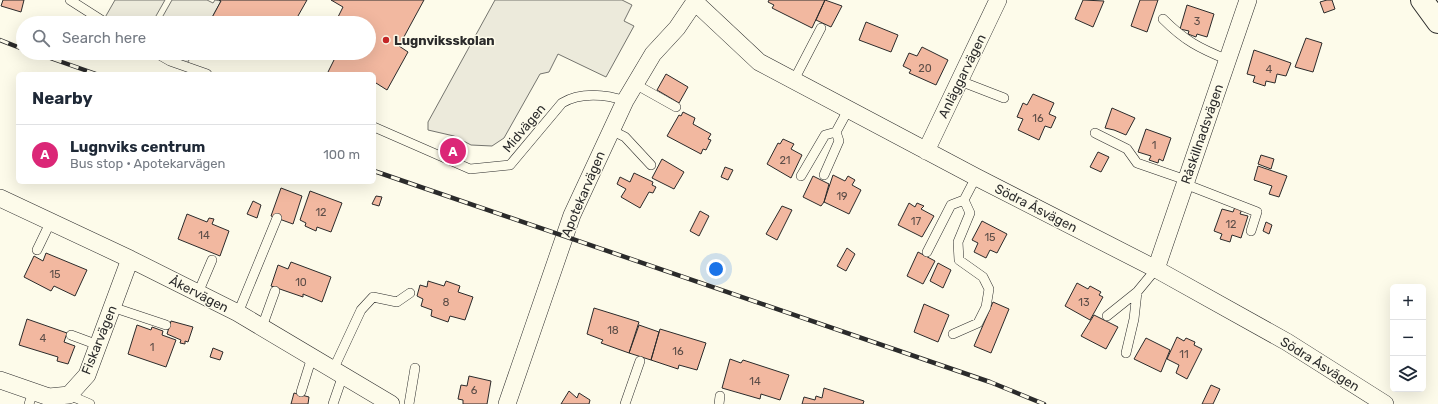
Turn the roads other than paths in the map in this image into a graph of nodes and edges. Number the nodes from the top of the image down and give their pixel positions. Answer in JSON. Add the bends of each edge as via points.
{"nodes":[{"id":1,"x":70,"y":0,"type":"edge"},
{"id":2,"x":998,"y":0,"type":"edge"},
{"id":3,"x":1248,"y":0,"type":"edge"},
{"id":4,"x":1422,"y":0,"type":"edge"},
{"id":5,"x":695,"y":1,"type":"edge"},
{"id":6,"x":95,"y":16,"type":"edge"},
{"id":7,"x":1163,"y":19,"type":"dead end"},
{"id":8,"x":1438,"y":22,"type":"edge"},
{"id":9,"x":821,"y":28,"type":"dead end"},
{"id":10,"x":168,"y":60,"type":"edge"},
{"id":11,"x":1228,"y":60,"type":"junction"},
{"id":12,"x":201,"y":72,"type":"edge"},
{"id":13,"x":794,"y":80,"type":"junction"},
{"id":14,"x":960,"y":81,"type":"junction"},
{"id":15,"x":635,"y":84,"type":"junction"},
{"id":16,"x":1004,"y":98,"type":"dead end"},
{"id":17,"x":625,"y":100,"type":"junction"},
{"id":18,"x":676,"y":107,"type":"dead end"},
{"id":19,"x":848,"y":110,"type":"junction"},
{"id":20,"x":376,"y":128,"type":"edge"},
{"id":21,"x":611,"y":130,"type":"junction"},
{"id":22,"x":836,"y":132,"type":"junction"},
{"id":23,"x":1095,"y":133,"type":"dead end"},
{"id":24,"x":926,"y":151,"type":"junction"},
{"id":25,"x":651,"y":165,"type":"dead end"},
{"id":26,"x":824,"y":175,"type":"dead end"},
{"id":27,"x":801,"y":176,"type":"dead end"},
{"id":28,"x":976,"y":177,"type":"junction"},
{"id":29,"x":1186,"y":182,"type":"junction"},
{"id":30,"x":0,"y":198,"type":"edge"},
{"id":31,"x":964,"y":200,"type":"junction"},
{"id":32,"x":277,"y":218,"type":"dead end"},
{"id":33,"x":50,"y":221,"type":"junction"},
{"id":34,"x":1251,"y":231,"type":"dead end"},
{"id":35,"x":37,"y":250,"type":"dead end"},
{"id":36,"x":927,"y":252,"type":"dead end"},
{"id":37,"x":130,"y":259,"type":"junction"},
{"id":38,"x":212,"y":260,"type":"dead end"},
{"id":39,"x":1156,"y":269,"type":"junction"},
{"id":40,"x":275,"y":291,"type":"dead end"},
{"id":41,"x":410,"y":292,"type":"dead end"},
{"id":42,"x":1137,"y":292,"type":"junction"},
{"id":43,"x":198,"y":293,"type":"junction"},
{"id":44,"x":112,"y":308,"type":"junction"},
{"id":45,"x":238,"y":313,"type":"junction"},
{"id":46,"x":1107,"y":316,"type":"dead end"},
{"id":47,"x":166,"y":325,"type":"dead end"},
{"id":48,"x":262,"y":327,"type":"junction"},
{"id":49,"x":953,"y":334,"type":"dead end"},
{"id":50,"x":71,"y":335,"type":"dead end"},
{"id":51,"x":98,"y":345,"type":"junction"},
{"id":52,"x":1126,"y":353,"type":"dead end"},
{"id":53,"x":312,"y":357,"type":"junction"},
{"id":54,"x":640,"y":360,"type":"dead end"},
{"id":55,"x":415,"y":368,"type":"dead end"},
{"id":56,"x":338,"y":372,"type":"junction"},
{"id":57,"x":0,"y":380,"type":"edge"},
{"id":58,"x":301,"y":392,"type":"dead end"},
{"id":59,"x":69,"y":395,"type":"junction"},
{"id":60,"x":31,"y":398,"type":"edge"},
{"id":61,"x":627,"y":403,"type":"edge"},
{"id":62,"x":90,"y":404,"type":"edge"},
{"id":63,"x":333,"y":404,"type":"edge"},
{"id":64,"x":391,"y":404,"type":"edge"},
{"id":65,"x":409,"y":404,"type":"edge"},
{"id":66,"x":508,"y":404,"type":"edge"},
{"id":67,"x":1386,"y":404,"type":"edge"}],
"edges":[{"from":1,"to":6,"type":"lane"},
{"from":2,"to":14,"type":"street","name":"Anläggarvägen"},
{"from":3,"to":11,"type":"street","name":"Råskillnadsvägen"},
{"from":4,"to":8,"type":"main road"},
{"from":5,"to":13,"type":"street","name":"Södra Åsvägen","via":[[759,62]]},
{"from":5,"to":15,"type":"street","name":"Apotekarvägen","via":[[677,28],[653,54]]},
{"from":7,"to":11,"type":"lane","via":[[1180,36],[1198,48]]},
{"from":9,"to":13,"type":"lane"},
{"from":10,"to":12,"type":"lane"},
{"from":11,"to":29,"type":"street","name":"Råskillnadsvägen"},
{"from":13,"to":19,"type":"street","name":"Södra Åsvägen"},
{"from":14,"to":16,"type":"lane"},
{"from":14,"to":24,"type":"street","name":"Anläggarvägen"},
{"from":15,"to":17,"type":"street","name":"Apotekarvägen"},
{"from":15,"to":18,"type":"lane"},
{"from":17,"to":20,"type":"lane","name":"Midvägen","via":[[611,96],[570,98],[562,103],[510,165],[470,169]]},
{"from":17,"to":21,"type":"street","name":"Apotekarvägen"},
{"from":19,"to":22,"type":"lane"},
{"from":19,"to":24,"type":"street","name":"Södra Åsvägen"},
{"from":21,"to":25,"type":"lane","via":[[625,137]]},
{"from":21,"to":66,"type":"street","name":"Apotekarvägen","via":[[572,215]]},
{"from":22,"to":26,"type":"lane","via":[[839,141]]},
{"from":22,"to":27,"type":"lane","via":[[825,135]]},
{"from":23,"to":29,"type":"lane","via":[[1127,149],[1137,163]]},
{"from":24,"to":28,"type":"street","name":"Södra Åsvägen"},
{"from":28,"to":31,"type":"lane"},
{"from":28,"to":39,"type":"street","name":"Södra Åsvägen"},
{"from":29,"to":34,"type":"lane","via":[[1257,212]]},
{"from":29,"to":39,"type":"street","name":"Råskillnadsvägen"},
{"from":30,"to":33,"type":"street","name":"Åkervägen"},
{"from":31,"to":36,"type":"lane","via":[[951,205]]},
{"from":31,"to":49,"type":"lane","via":[[970,213],[958,242],[959,260],[983,277],[990,289],[986,307],[978,323]]},
{"from":32,"to":45,"type":"lane"},
{"from":33,"to":35,"type":"lane"},
{"from":33,"to":37,"type":"street","name":"Åkervägen"},
{"from":37,"to":43,"type":"street","name":"Åkervägen"},
{"from":37,"to":44,"type":"street","name":"Fiskarvägen"},
{"from":38,"to":43,"type":"lane"},
{"from":39,"to":42,"type":"lane"},
{"from":39,"to":67,"type":"street","name":"Södra Åsvägen","via":[[1287,342]]},
{"from":40,"to":48,"type":"lane"},
{"from":41,"to":56,"type":"lane","via":[[397,302],[373,297],[361,310]]},
{"from":42,"to":46,"type":"lane"},
{"from":42,"to":52,"type":"lane"},
{"from":43,"to":45,"type":"street","name":"Åkervägen"},
{"from":44,"to":47,"type":"lane"},
{"from":44,"to":51,"type":"street","name":"Fiskarvägen"},
{"from":45,"to":48,"type":"street","name":"Åkervägen"},
{"from":48,"to":53,"type":"street","name":"Åkervägen"},
{"from":50,"to":51,"type":"lane"},
{"from":51,"to":59,"type":"street","name":"Fiskarvägen","via":[[87,375]]},
{"from":53,"to":56,"type":"street","name":"Åkervägen"},
{"from":53,"to":58,"type":"lane"},
{"from":54,"to":61,"type":"lane"},
{"from":55,"to":65,"type":"lane"},
{"from":56,"to":63,"type":"lane"},
{"from":56,"to":64,"type":"street","name":"Åkervägen"},
{"from":57,"to":60,"type":"street"},
{"from":59,"to":60,"type":"street"},
{"from":59,"to":62,"type":"lane"}]}
